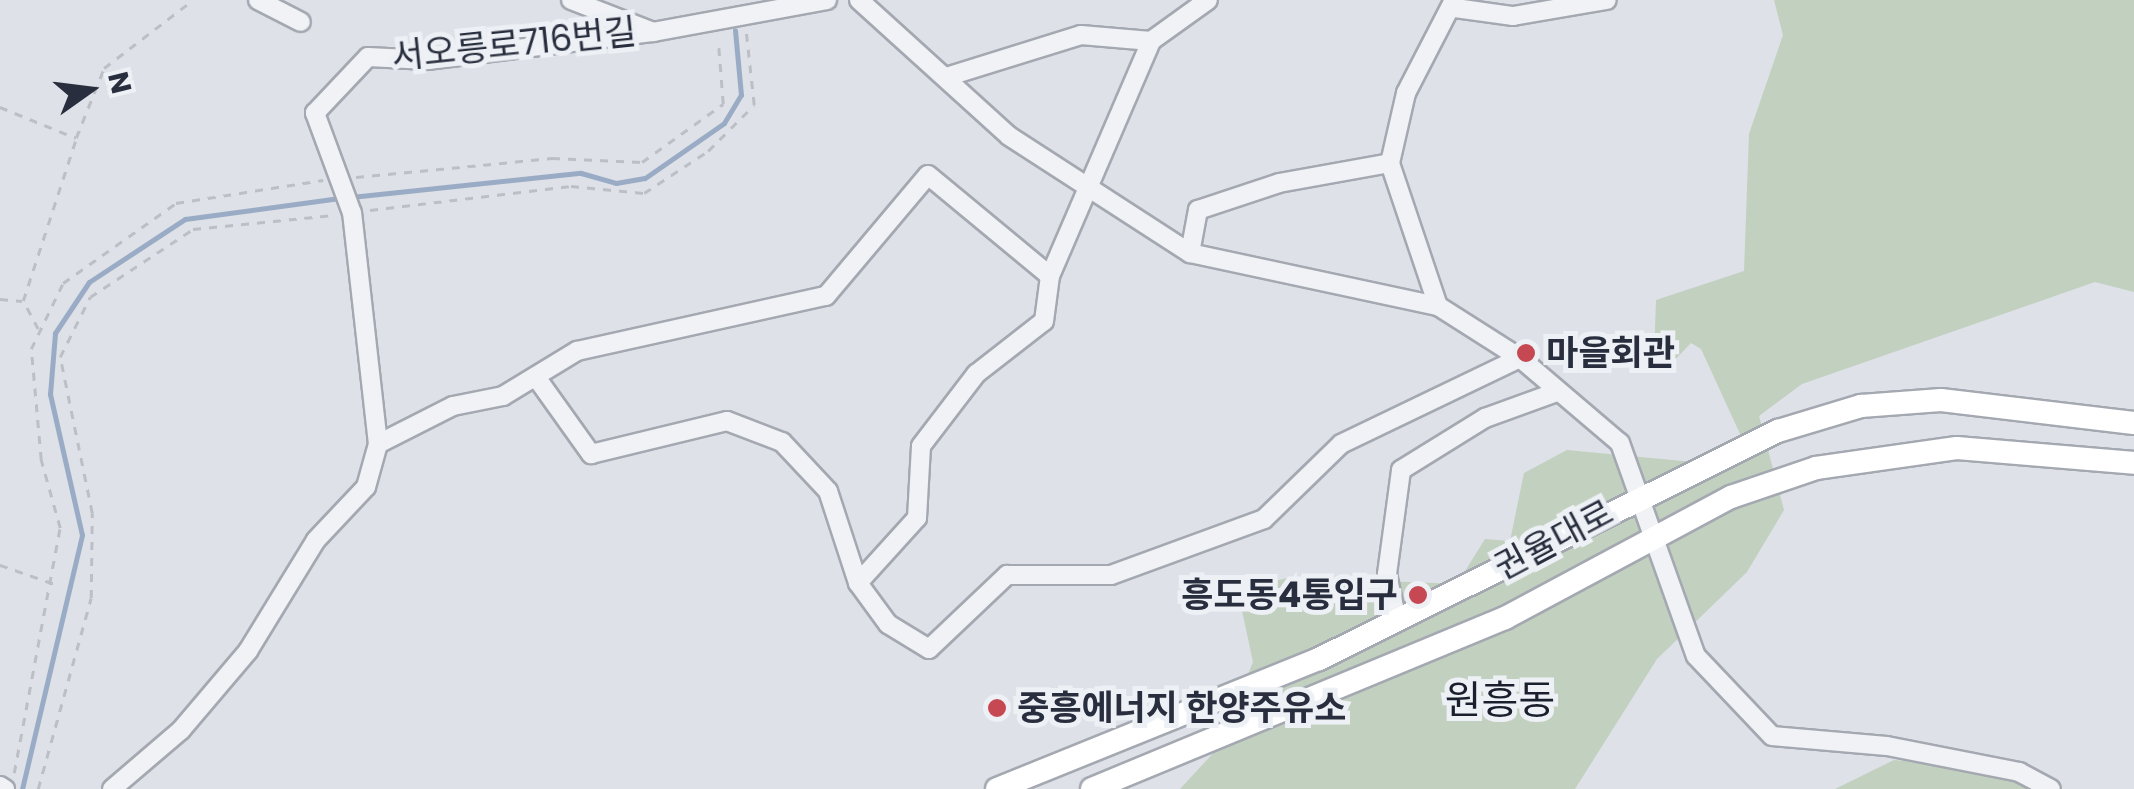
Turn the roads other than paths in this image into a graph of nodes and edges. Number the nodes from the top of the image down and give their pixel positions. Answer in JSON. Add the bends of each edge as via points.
{"nodes":[{"id":1,"x":258,"y":0,"type":"edge"},
{"id":2,"x":571,"y":0,"type":"edge"},
{"id":3,"x":827,"y":0,"type":"edge"},
{"id":4,"x":859,"y":0,"type":"edge"},
{"id":5,"x":1208,"y":0,"type":"edge"},
{"id":6,"x":1608,"y":0,"type":"edge"},
{"id":7,"x":1454,"y":4,"type":"edge"},
{"id":8,"x":301,"y":22,"type":"dead end"},
{"id":9,"x":653,"y":32,"type":"junction"},
{"id":10,"x":1151,"y":41,"type":"junction"},
{"id":11,"x":946,"y":77,"type":"junction"},
{"id":12,"x":1390,"y":163,"type":"junction"},
{"id":13,"x":1085,"y":192,"type":"junction"},
{"id":14,"x":1190,"y":254,"type":"junction"},
{"id":15,"x":1050,"y":276,"type":"junction"},
{"id":16,"x":1438,"y":306,"type":"junction"},
{"id":17,"x":1520,"y":358,"type":"junction"},
{"id":18,"x":536,"y":377,"type":"junction"},
{"id":19,"x":1557,"y":392,"type":"junction"},
{"id":20,"x":2134,"y":409,"type":"edge"},
{"id":21,"x":2083,"y":415,"type":"junction"},
{"id":22,"x":2134,"y":423,"type":"edge"},
{"id":23,"x":378,"y":444,"type":"junction"},
{"id":24,"x":2082,"y":456,"type":"junction"},
{"id":25,"x":2134,"y":464,"type":"edge"},
{"id":26,"x":2134,"y":473,"type":"edge"},
{"id":27,"x":1642,"y":494,"type":"junction"},
{"id":28,"x":1655,"y":535,"type":"junction"},
{"id":29,"x":858,"y":583,"type":"junction"},
{"id":30,"x":1397,"y":621,"type":"junction"},
{"id":31,"x":112,"y":789,"type":"edge"},
{"id":32,"x":997,"y":789,"type":"edge"},
{"id":33,"x":1092,"y":789,"type":"edge"},
{"id":34,"x":2052,"y":789,"type":"edge"}],
"edges":[{"from":1,"to":8,"type":"street"},
{"from":2,"to":9,"type":"street","name":"서오릉로716번길"},
{"from":3,"to":9,"type":"street","via":[[744,10]]},
{"from":4,"to":11,"type":"street"},
{"from":5,"to":10,"type":"street"},
{"from":6,"to":7,"type":"street","via":[[1513,16]]},
{"from":7,"to":12,"type":"street","via":[[1406,93]]},
{"from":9,"to":23,"type":"street","name":"서오릉로716번길","via":[[428,60],[368,57],[315,114],[345,197]]},
{"from":10,"to":11,"type":"street","via":[[1080,35]]},
{"from":10,"to":13,"type":"street"},
{"from":11,"to":13,"type":"street"},
{"from":12,"to":14,"type":"street","via":[[1279,183],[1198,210]]},
{"from":12,"to":16,"type":"street"},
{"from":13,"to":14,"type":"street"},
{"from":13,"to":15,"type":"street"},
{"from":14,"to":16,"type":"street"},
{"from":15,"to":18,"type":"street","via":[[928,174],[826,296],[577,351]]},
{"from":15,"to":29,"type":"street","via":[[1044,321],[976,374],[921,446],[917,518]]},
{"from":16,"to":17,"type":"street"},
{"from":17,"to":19,"type":"street"},
{"from":17,"to":29,"type":"street","via":[[1341,444],[1264,519],[1111,575],[1050,582],[1007,575],[929,648],[888,624]]},
{"from":18,"to":23,"type":"street"},
{"from":18,"to":29,"type":"street","via":[[591,454],[726,421],[782,442],[828,491]]},
{"from":19,"to":27,"type":"street","via":[[1620,443]]},
{"from":19,"to":30,"type":"street","via":[[1485,418],[1401,470],[1387,574]]},
{"from":20,"to":21,"type":"main road"},
{"from":21,"to":22,"type":"main road","name":"권율대로"},
{"from":21,"to":27,"type":"main road","name":"권율대로","via":[[1941,400],[1861,406],[1778,431]]},
{"from":23,"to":31,"type":"street","via":[[366,486],[316,540],[248,651],[181,730]]},
{"from":24,"to":25,"type":"main road","name":"권율대로"},
{"from":24,"to":26,"type":"main road"},
{"from":24,"to":28,"type":"main road","name":"권율대로","via":[[1890,453],[1732,497]]},
{"from":27,"to":28,"type":"street"},
{"from":27,"to":30,"type":"main road","name":"권율대로"},
{"from":28,"to":33,"type":"main road","name":"권율대로","via":[[1505,618]]},
{"from":28,"to":34,"type":"street","via":[[1696,656],[1772,736],[1887,746],[2019,772]]},
{"from":30,"to":32,"type":"main road","name":"권율대로","via":[[1100,754]]}]}
